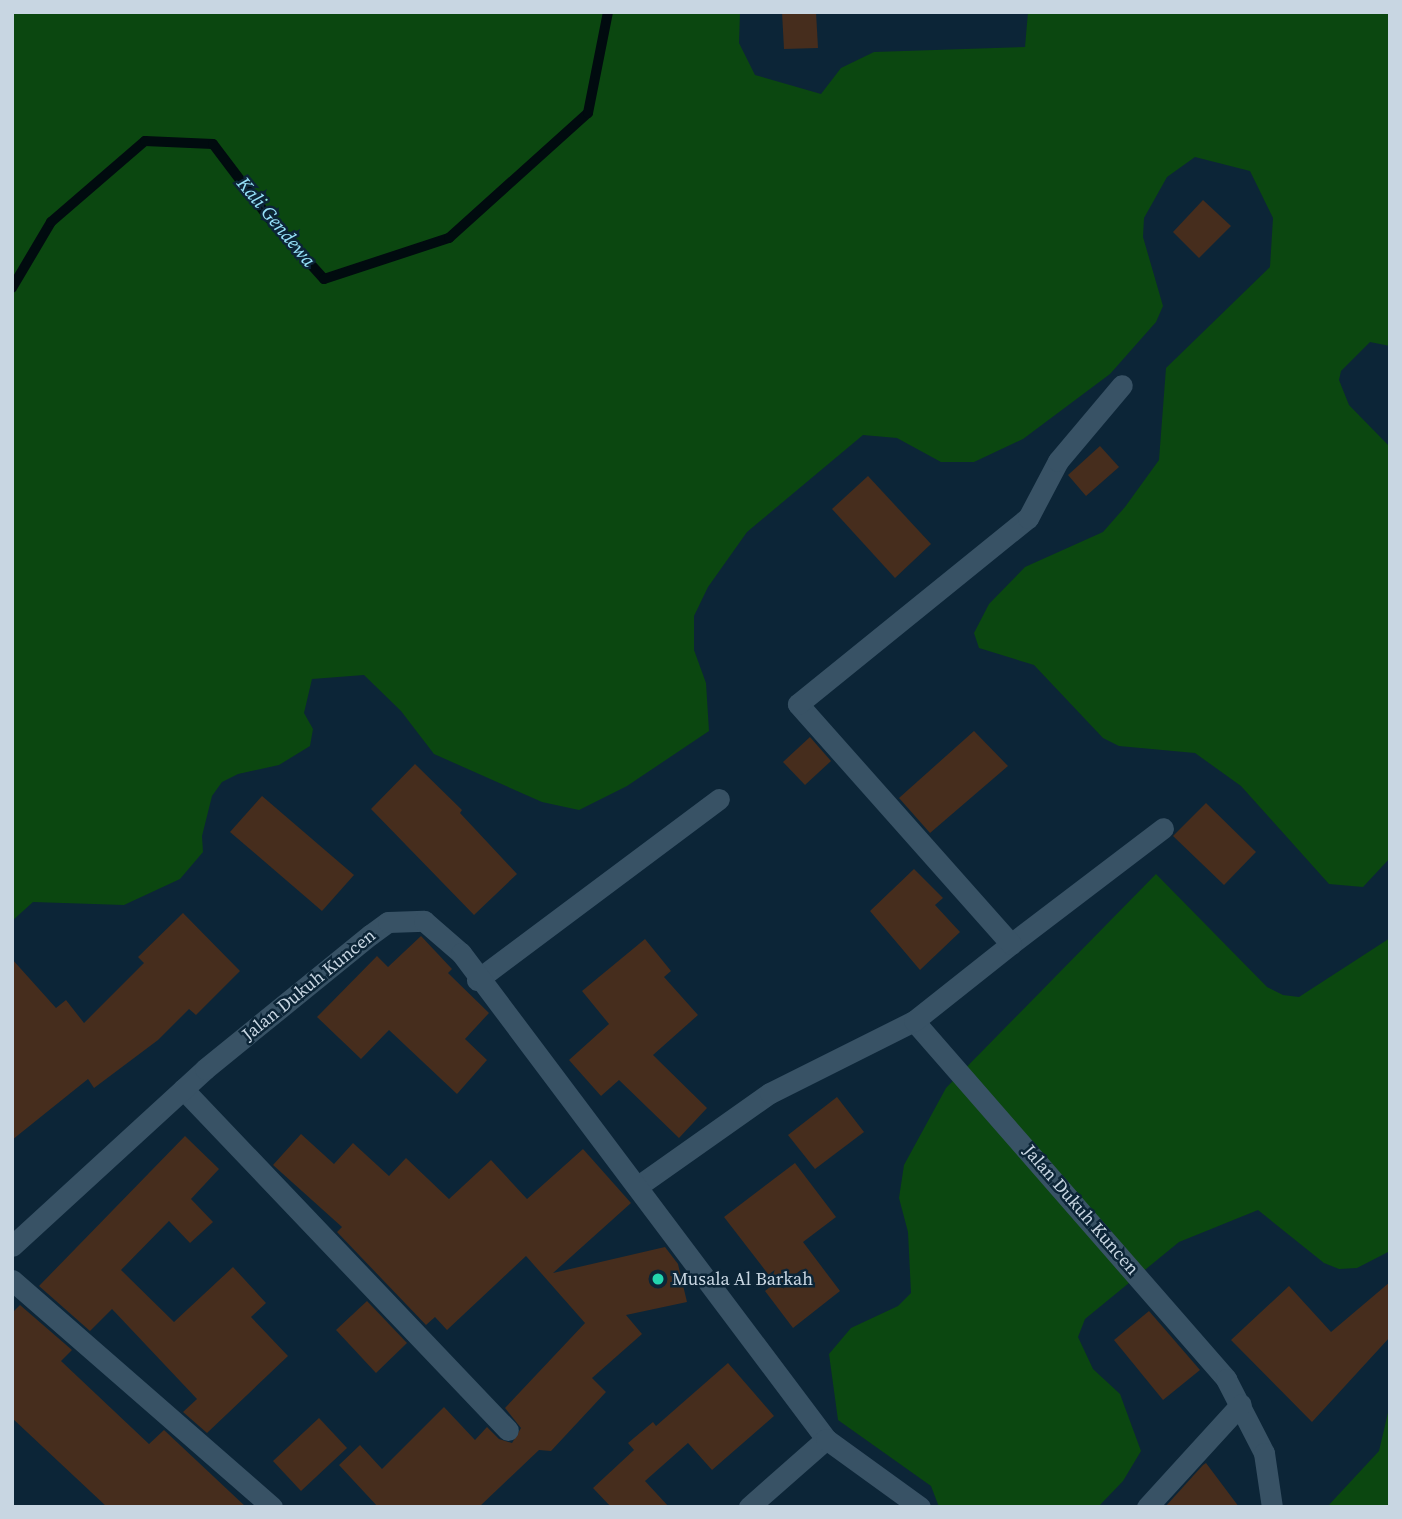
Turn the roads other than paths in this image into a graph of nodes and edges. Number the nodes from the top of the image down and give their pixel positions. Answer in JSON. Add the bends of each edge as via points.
{"nodes":[{"id":1,"x":1122,"y":385,"type":"dead end"},
{"id":2,"x":719,"y":799,"type":"dead end"},
{"id":3,"x":1163,"y":828,"type":"dead end"},
{"id":4,"x":1012,"y":944,"type":"junction"},
{"id":5,"x":477,"y":980,"type":"junction"},
{"id":6,"x":914,"y":1021,"type":"junction"},
{"id":7,"x":183,"y":1089,"type":"junction"},
{"id":8,"x":638,"y":1186,"type":"junction"},
{"id":9,"x":12,"y":1246,"type":"edge"},
{"id":10,"x":12,"y":1280,"type":"edge"},
{"id":11,"x":1241,"y":1404,"type":"junction"},
{"id":12,"x":508,"y":1430,"type":"dead end"},
{"id":13,"x":826,"y":1439,"type":"junction"},
{"id":14,"x":272,"y":1507,"type":"edge"},
{"id":15,"x":749,"y":1507,"type":"edge"},
{"id":16,"x":920,"y":1507,"type":"edge"},
{"id":17,"x":1147,"y":1507,"type":"edge"},
{"id":18,"x":1272,"y":1507,"type":"edge"}],
"edges":[{"from":1,"to":4,"type":"street","via":[[1058,461],[1028,518],[798,704]]},
{"from":2,"to":5,"type":"street"},
{"from":3,"to":4,"type":"street"},
{"from":4,"to":6,"type":"street"},
{"from":5,"to":7,"type":"street","name":"Jalan Dukuh Kuncen","via":[[461,953],[424,921],[388,922]]},
{"from":5,"to":8,"type":"street","name":"Jalan Dukuh Kuncen"},
{"from":6,"to":8,"type":"street","via":[[769,1093]]},
{"from":6,"to":11,"type":"street","name":"Jalan Dukuh Kuncen","via":[[1179,1323]]},
{"from":7,"to":9,"type":"street","name":"Jalan Dukuh Kuncen"},
{"from":7,"to":12,"type":"street"},
{"from":8,"to":13,"type":"street","name":"Jalan Dukuh Kuncen"},
{"from":10,"to":14,"type":"street"},
{"from":11,"to":17,"type":"street"},
{"from":11,"to":18,"type":"street","name":"Jalan Dukuh Kuncen","via":[[1264,1453]]},
{"from":13,"to":15,"type":"street"},
{"from":13,"to":16,"type":"street","name":"Jalan Dukuh Kuncen"}]}
